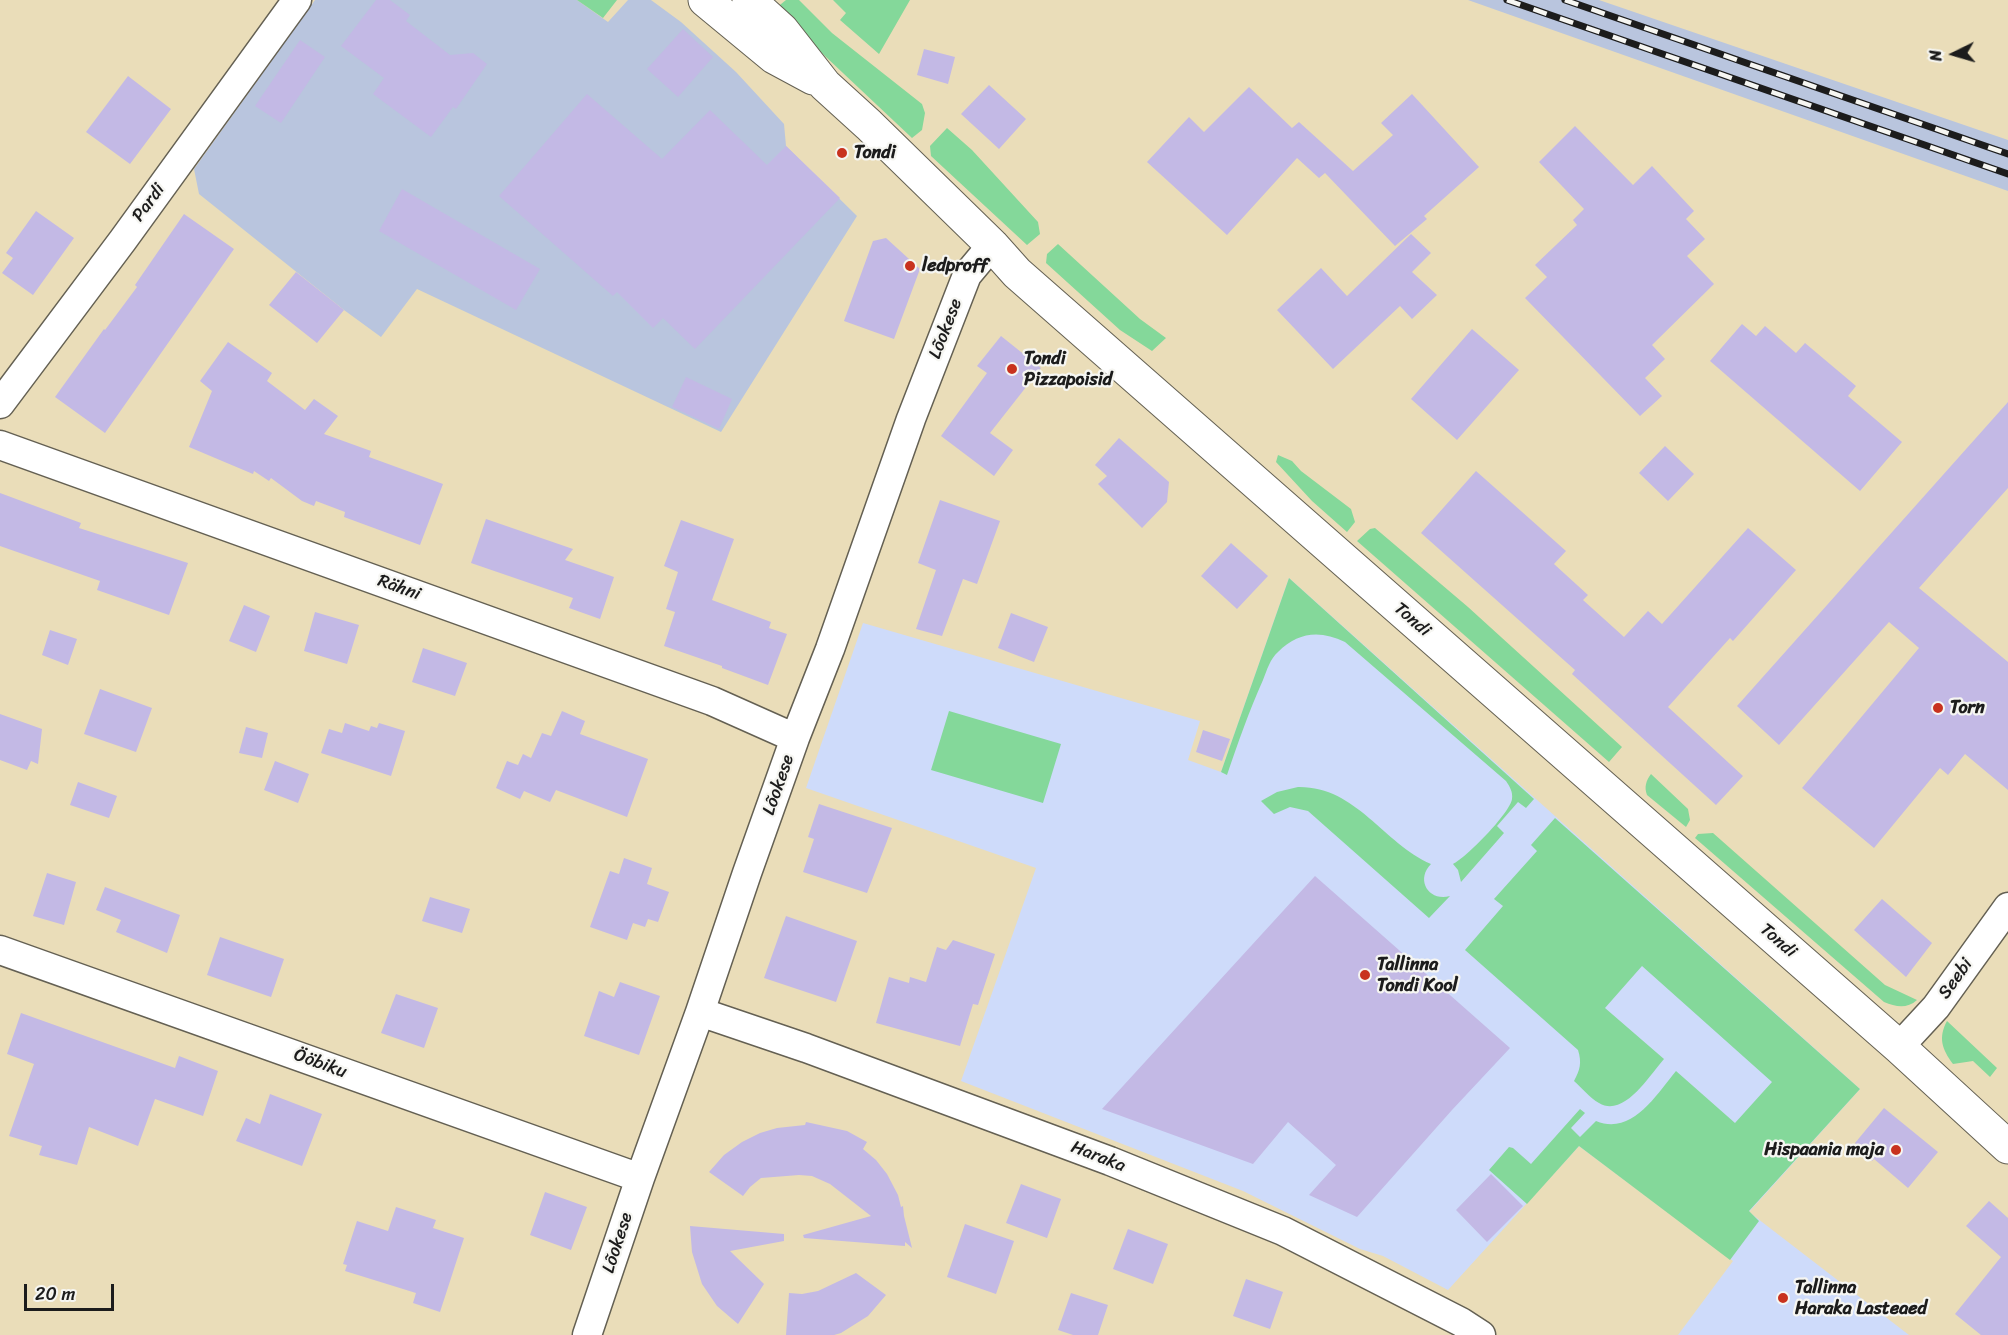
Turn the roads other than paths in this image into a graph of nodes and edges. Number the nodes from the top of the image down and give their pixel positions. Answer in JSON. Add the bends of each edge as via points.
{"nodes":[{"id":1,"x":297,"y":0,"type":"edge"},
{"id":2,"x":705,"y":0,"type":"edge"},
{"id":3,"x":749,"y":0,"type":"edge"},
{"id":4,"x":825,"y":85,"type":"junction"},
{"id":5,"x":992,"y":246,"type":"junction"},
{"id":6,"x":0,"y":404,"type":"edge"},
{"id":7,"x":0,"y":445,"type":"edge"},
{"id":8,"x":795,"y":738,"type":"junction"},
{"id":9,"x":2008,"y":907,"type":"edge"},
{"id":10,"x":0,"y":950,"type":"edge"},
{"id":11,"x":700,"y":1012,"type":"junction"},
{"id":12,"x":1899,"y":1047,"type":"junction"},
{"id":13,"x":2008,"y":1147,"type":"edge"},
{"id":14,"x":640,"y":1178,"type":"junction"},
{"id":15,"x":587,"y":1335,"type":"edge"},
{"id":16,"x":1481,"y":1335,"type":"edge"}],
"edges":[{"from":1,"to":6,"type":"street","name":"Pardi"},
{"from":2,"to":4,"type":"street","name":"Tondi","via":[[774,57]]},
{"from":3,"to":4,"type":"street","name":"Tondi","via":[[782,30]]},
{"from":4,"to":5,"type":"street","name":"Tondi"},
{"from":5,"to":8,"type":"street","name":"Lõokese","via":[[967,275]]},
{"from":5,"to":12,"type":"street","name":"Tondi","via":[[1100,347]]},
{"from":7,"to":8,"type":"street","name":"Rähni","via":[[712,702]]},
{"from":8,"to":11,"type":"street","name":"Lõokese"},
{"from":9,"to":12,"type":"street","name":"Seebi","via":[[1936,1007]]},
{"from":10,"to":14,"type":"street","name":"Ööbiku"},
{"from":11,"to":14,"type":"street","name":"Lõokese"},
{"from":11,"to":16,"type":"street","name":"Haraka","via":[[1110,1161],[1283,1231]]},
{"from":12,"to":13,"type":"street","name":"Tondi"},
{"from":14,"to":15,"type":"street","name":"Lõokese"}]}
